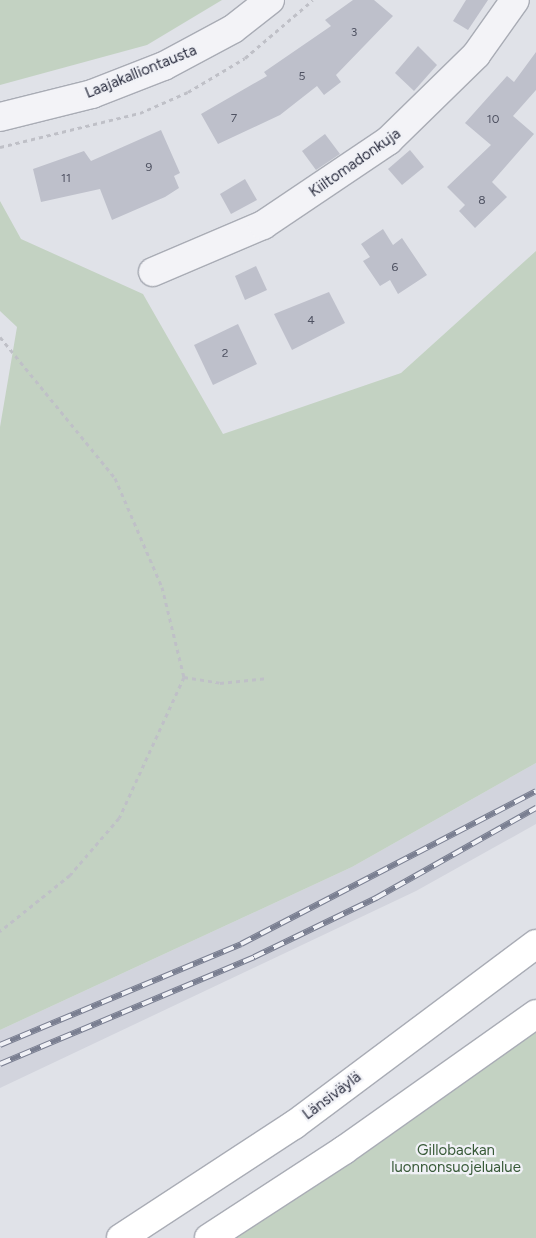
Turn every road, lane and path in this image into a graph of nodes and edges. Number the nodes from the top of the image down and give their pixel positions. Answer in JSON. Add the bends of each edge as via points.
{"nodes":[{"id":1,"x":270,"y":0,"type":"edge"},
{"id":2,"x":515,"y":0,"type":"edge"},
{"id":3,"x":0,"y":117,"type":"edge"},
{"id":4,"x":153,"y":272,"type":"dead end"},
{"id":5,"x":0,"y":337,"type":"edge"},
{"id":6,"x":184,"y":677,"type":"junction"},
{"id":7,"x":268,"y":678,"type":"dead end"},
{"id":8,"x":0,"y":931,"type":"edge"},
{"id":9,"x":536,"y":944,"type":"edge"},
{"id":10,"x":536,"y":1014,"type":"edge"},
{"id":11,"x":121,"y":1238,"type":"edge"},
{"id":12,"x":209,"y":1238,"type":"edge"}],
"edges":[{"from":1,"to":3,"type":"street","name":"Laajakalliontausta","via":[[233,29],[164,66],[92,94]]},
{"from":2,"to":4,"type":"street","name":"Kiiltomadonkuja","via":[[476,55],[388,141],[262,225]]},
{"from":5,"to":6,"type":"path","via":[[115,478],[162,587]]},
{"from":6,"to":7,"type":"path","via":[[220,683]]},
{"from":6,"to":8,"type":"path","via":[[119,818],[70,875]]},
{"from":9,"to":11,"type":"highway","name":"Länsiväylä","via":[[294,1125]]},
{"from":10,"to":12,"type":"highway","via":[[344,1150]]}]}
